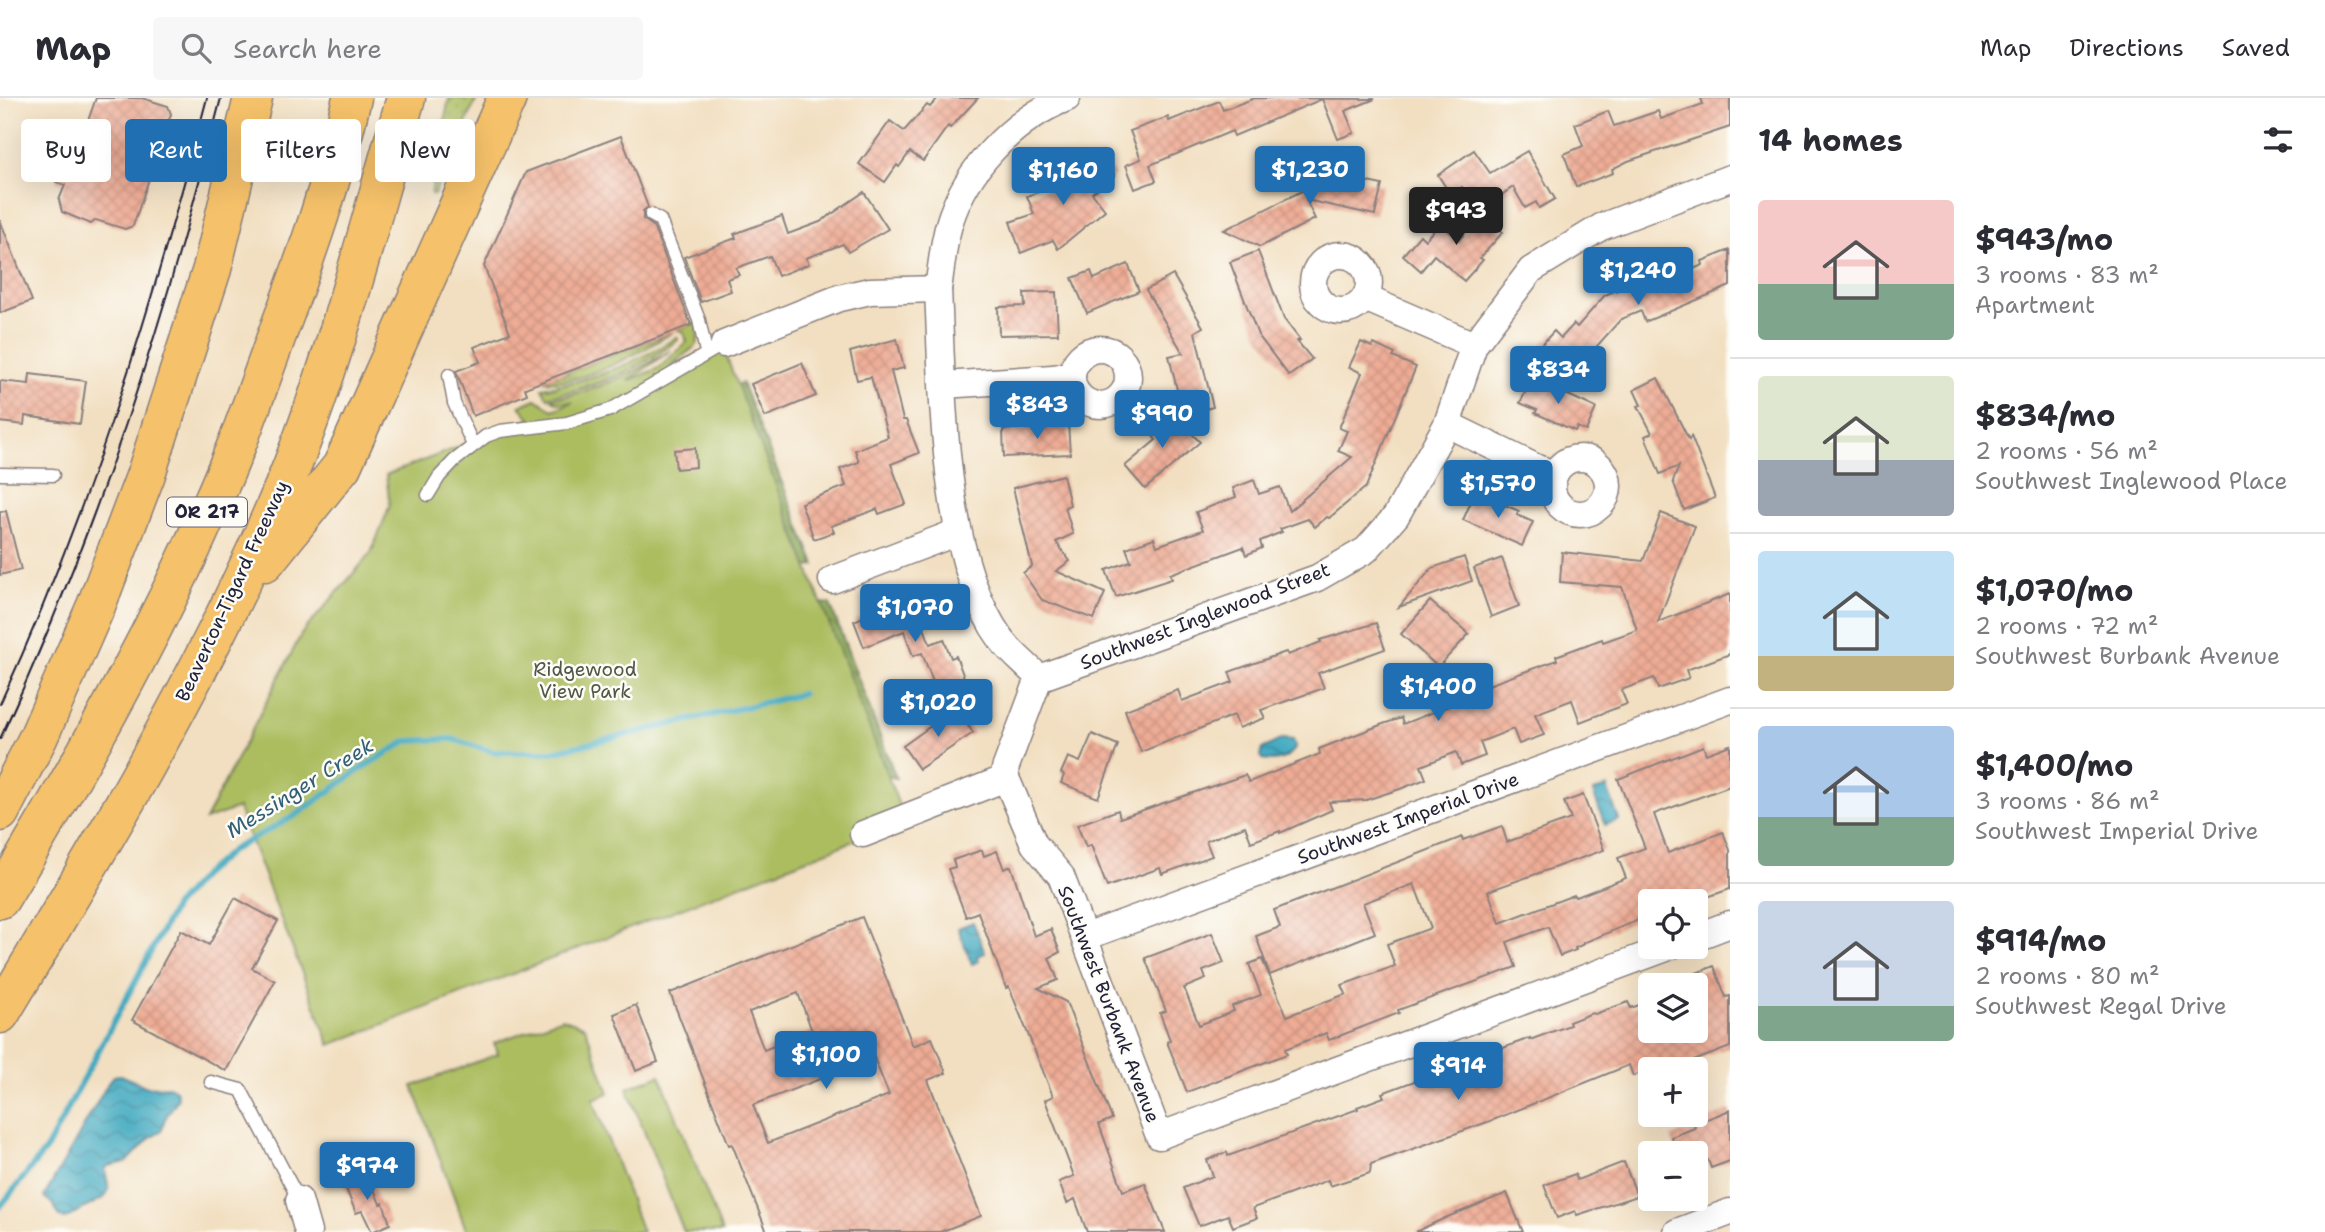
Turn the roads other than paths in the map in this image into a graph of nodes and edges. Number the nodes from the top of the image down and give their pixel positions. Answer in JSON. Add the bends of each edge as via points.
{"nodes":[{"id":1,"x":253,"y":98,"type":"edge"},
{"id":2,"x":352,"y":98,"type":"edge"},
{"id":3,"x":406,"y":98,"type":"edge"},
{"id":4,"x":507,"y":98,"type":"edge"},
{"id":5,"x":1067,"y":98,"type":"edge"},
{"id":6,"x":1730,"y":178,"type":"edge"},
{"id":7,"x":651,"y":215,"type":"dead end"},
{"id":8,"x":938,"y":289,"type":"junction"},
{"id":9,"x":1365,"y":298,"type":"dead end"},
{"id":10,"x":1474,"y":345,"type":"junction"},
{"id":11,"x":715,"y":348,"type":"junction"},
{"id":12,"x":1072,"y":374,"type":"dead end"},
{"id":13,"x":449,"y":375,"type":"dead end"},
{"id":14,"x":943,"y":384,"type":"junction"},
{"id":15,"x":1447,"y":424,"type":"junction"},
{"id":16,"x":473,"y":445,"type":"junction"},
{"id":17,"x":0,"y":474,"type":"edge"},
{"id":18,"x":1555,"y":474,"type":"dead end"},
{"id":19,"x":53,"y":475,"type":"dead end"},
{"id":20,"x":428,"y":495,"type":"dead end"},
{"id":21,"x":958,"y":532,"type":"junction"},
{"id":22,"x":832,"y":580,"type":"dead end"},
{"id":23,"x":225,"y":613,"type":"junction"},
{"id":24,"x":1039,"y":678,"type":"junction"},
{"id":25,"x":1730,"y":699,"type":"edge"},
{"id":26,"x":1006,"y":778,"type":"junction"},
{"id":27,"x":0,"y":812,"type":"edge"},
{"id":28,"x":863,"y":834,"type":"dead end"},
{"id":29,"x":0,"y":899,"type":"edge"},
{"id":30,"x":1730,"y":924,"type":"edge"},
{"id":31,"x":1708,"y":932,"type":"edge"},
{"id":32,"x":1085,"y":937,"type":"junction"},
{"id":33,"x":1638,"y":958,"type":"edge"},
{"id":34,"x":0,"y":1014,"type":"edge"},
{"id":35,"x":211,"y":1082,"type":"dead end"},
{"id":36,"x":299,"y":1200,"type":"joint"},
{"id":37,"x":1730,"y":1212,"type":"edge"},
{"id":38,"x":308,"y":1232,"type":"edge"},
{"id":39,"x":1677,"y":1232,"type":"edge"}],
"edges":[{"from":1,"to":27,"type":"highway","via":[[212,269],[146,474],[96,606]]},
{"from":2,"to":29,"type":"highway","number":"OR 217","via":[[335,169],[237,445],[129,675]]},
{"from":3,"to":23,"type":"highway","name":"Beaverton-Tigard Freeway","number":"OR 217","via":[[324,380],[270,521]]},
{"from":4,"to":23,"type":"highway","via":[[342,466]]},
{"from":5,"to":8,"type":"street","via":[[1013,130],[962,190],[953,211]]},
{"from":6,"to":10,"type":"street","name":"Southwest Inglewood Street","via":[[1601,227],[1531,270]]},
{"from":7,"to":11,"type":"lane","via":[[660,220],[699,320]]},
{"from":8,"to":11,"type":"street","via":[[870,291],[839,298]]},
{"from":8,"to":14,"type":"street"},
{"from":9,"to":10,"type":"street"},
{"from":10,"to":15,"type":"street","name":"Southwest Inglewood Street"},
{"from":11,"to":16,"type":"lane","via":[[610,410],[567,423],[500,431]]},
{"from":12,"to":14,"type":"street"},
{"from":13,"to":16,"type":"lane","via":[[454,403]]},
{"from":14,"to":21,"type":"street"},
{"from":15,"to":18,"type":"street"},
{"from":15,"to":24,"type":"street","name":"Southwest Inglewood Street","via":[[1396,516],[1366,551],[1317,578]]},
{"from":16,"to":20,"type":"lane","via":[[439,477]]},
{"from":17,"to":19,"type":"lane"},
{"from":21,"to":22,"type":"street"},
{"from":21,"to":24,"type":"street","via":[[976,594],[1001,640]]},
{"from":23,"to":34,"type":"highway","name":"Beaverton-Tigard Freeway","number":"OR 217","via":[[183,698]]},
{"from":24,"to":26,"type":"street","via":[[1006,760]]},
{"from":25,"to":32,"type":"street","name":"Southwest Imperial Drive"},
{"from":26,"to":28,"type":"street"},
{"from":26,"to":32,"type":"street","name":"Southwest Burbank Avenue","via":[[1034,844],[1061,876]]},
{"from":30,"to":31,"type":"street"},
{"from":32,"to":33,"type":"street","name":"Southwest Burbank Avenue","via":[[1159,1136]]},
{"from":35,"to":36,"type":"lane","via":[[241,1090]]},
{"from":36,"to":38,"type":"street"},
{"from":37,"to":39,"type":"street"}]}
